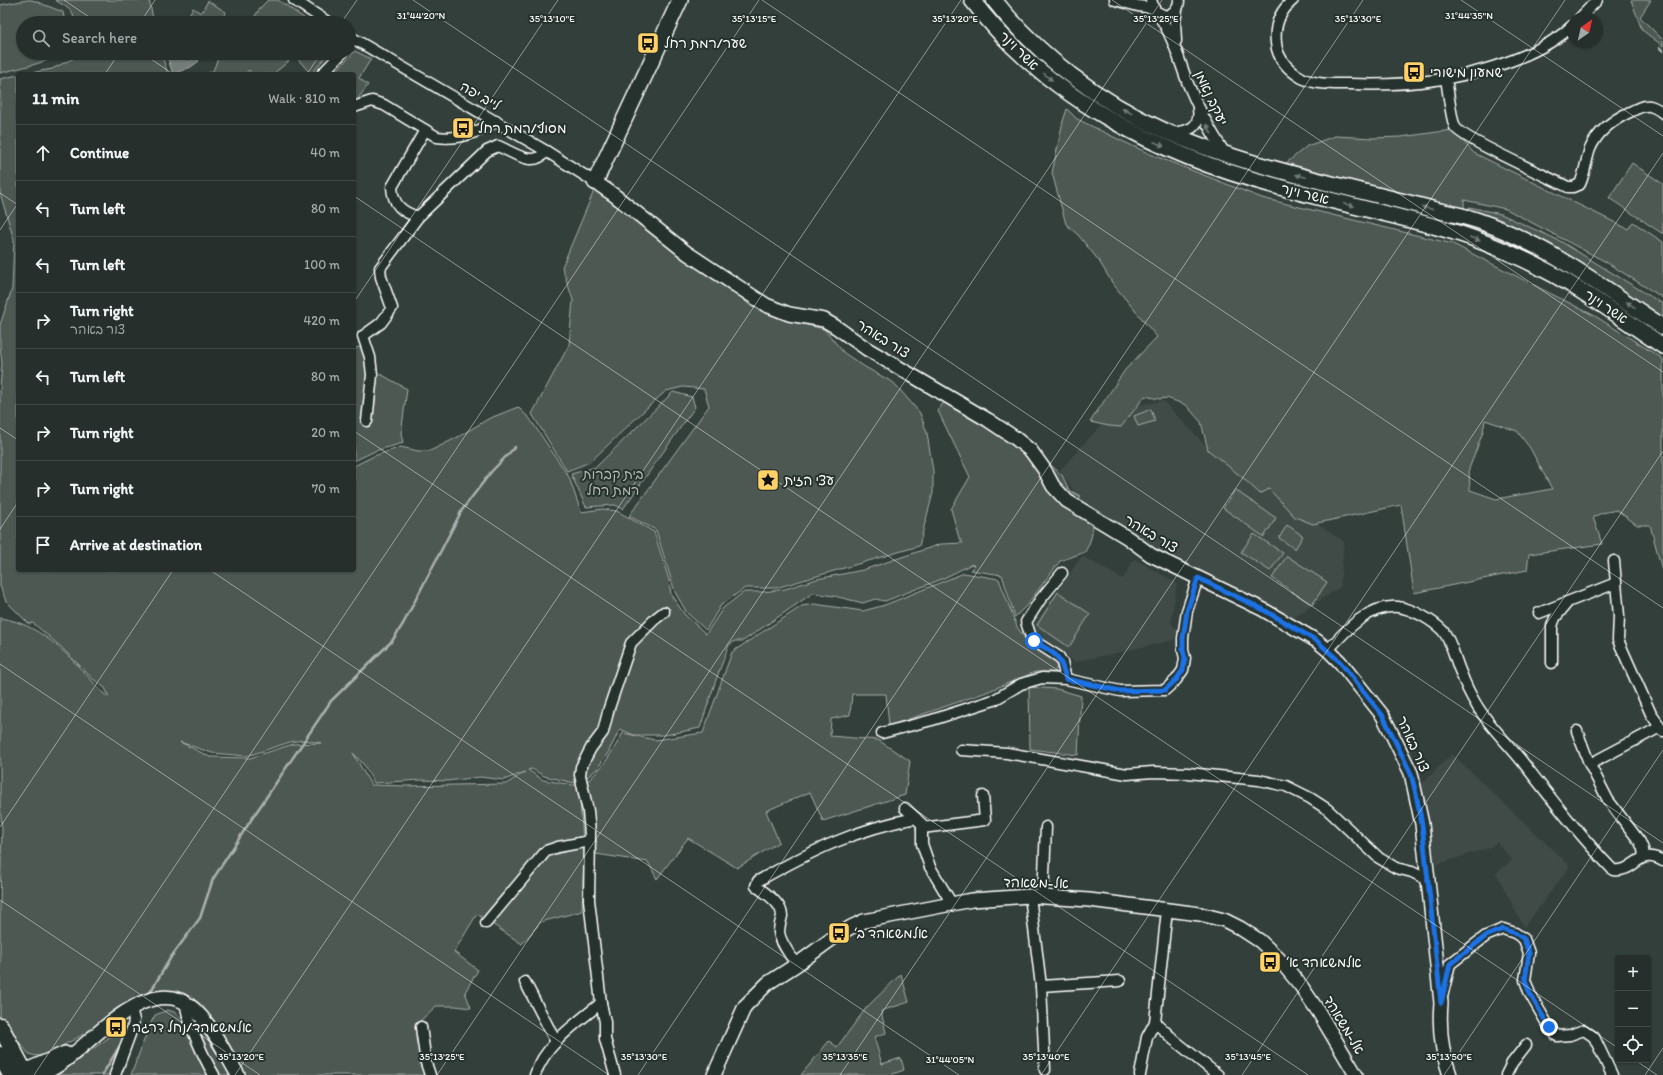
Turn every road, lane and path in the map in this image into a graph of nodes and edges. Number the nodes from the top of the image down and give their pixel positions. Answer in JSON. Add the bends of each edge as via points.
{"nodes":[{"id":1,"x":294,"y":0,"type":"edge"},
{"id":2,"x":680,"y":0,"type":"edge"},
{"id":3,"x":972,"y":0,"type":"edge"},
{"id":4,"x":994,"y":0,"type":"edge"},
{"id":5,"x":1143,"y":0,"type":"edge"},
{"id":6,"x":1293,"y":0,"type":"edge"},
{"id":7,"x":1597,"y":0,"type":"edge"},
{"id":8,"x":1119,"y":2,"type":"edge"},
{"id":9,"x":1178,"y":5,"type":"edge"},
{"id":10,"x":1154,"y":7,"type":"edge"},
{"id":11,"x":1586,"y":12,"type":"edge"},
{"id":12,"x":318,"y":16,"type":"edge"},
{"id":13,"x":1567,"y":30,"type":"edge"},
{"id":14,"x":356,"y":43,"type":"edge"},
{"id":15,"x":1178,"y":53,"type":"junction"},
{"id":16,"x":335,"y":60,"type":"edge"},
{"id":17,"x":324,"y":72,"type":"edge"},
{"id":18,"x":1446,"y":78,"type":"junction"},
{"id":19,"x":1197,"y":104,"type":"junction"},
{"id":20,"x":356,"y":106,"type":"edge"},
{"id":21,"x":1663,"y":113,"type":"edge"},
{"id":22,"x":496,"y":121,"type":"junction"},
{"id":23,"x":425,"y":130,"type":"junction"},
{"id":24,"x":1172,"y":133,"type":"junction"},
{"id":25,"x":546,"y":151,"type":"junction"},
{"id":26,"x":1224,"y":152,"type":"junction"},
{"id":27,"x":595,"y":182,"type":"junction"},
{"id":28,"x":418,"y":217,"type":"junction"},
{"id":29,"x":1663,"y":327,"type":"edge"},
{"id":30,"x":1663,"y":346,"type":"edge"},
{"id":31,"x":367,"y":421,"type":"dead end"},
{"id":32,"x":1614,"y":561,"type":"dead end"},
{"id":33,"x":1062,"y":573,"type":"dead end"},
{"id":34,"x":1198,"y":578,"type":"junction"},
{"id":35,"x":1616,"y":583,"type":"junction"},
{"id":36,"x":1569,"y":601,"type":"junction"},
{"id":37,"x":664,"y":612,"type":"dead end"},
{"id":38,"x":1539,"y":613,"type":"dead end"},
{"id":39,"x":1328,"y":650,"type":"junction"},
{"id":40,"x":1552,"y":663,"type":"dead end"},
{"id":41,"x":1066,"y":679,"type":"junction"},
{"id":42,"x":1662,"y":729,"type":"edge"},
{"id":43,"x":1577,"y":731,"type":"dead end"},
{"id":44,"x":882,"y":733,"type":"dead end"},
{"id":45,"x":961,"y":750,"type":"dead end"},
{"id":46,"x":1590,"y":764,"type":"junction"},
{"id":47,"x":983,"y":796,"type":"dead end"},
{"id":48,"x":905,"y":808,"type":"dead end"},
{"id":49,"x":916,"y":818,"type":"junction"},
{"id":50,"x":1046,"y":827,"type":"dead end"},
{"id":51,"x":922,"y":828,"type":"junction"},
{"id":52,"x":590,"y":841,"type":"junction"},
{"id":53,"x":1644,"y":857,"type":"junction"},
{"id":54,"x":1663,"y":861,"type":"edge"},
{"id":55,"x":1428,"y":880,"type":"junction"},
{"id":56,"x":1037,"y":896,"type":"junction"},
{"id":57,"x":952,"y":904,"type":"junction"},
{"id":58,"x":1168,"y":910,"type":"junction"},
{"id":59,"x":486,"y":923,"type":"dead end"},
{"id":60,"x":796,"y":965,"type":"junction"},
{"id":61,"x":1120,"y":981,"type":"dead end"},
{"id":62,"x":525,"y":982,"type":"dead end"},
{"id":63,"x":1041,"y":986,"type":"junction"},
{"id":64,"x":601,"y":1003,"type":"junction"},
{"id":65,"x":1441,"y":1003,"type":"junction"},
{"id":66,"x":186,"y":1004,"type":"junction"},
{"id":67,"x":131,"y":1008,"type":"junction"},
{"id":68,"x":1155,"y":1022,"type":"junction"},
{"id":69,"x":0,"y":1026,"type":"edge"},
{"id":70,"x":421,"y":1027,"type":"dead end"},
{"id":71,"x":556,"y":1042,"type":"junction"},
{"id":72,"x":1526,"y":1045,"type":"dead end"},
{"id":73,"x":82,"y":1046,"type":"junction"},
{"id":74,"x":0,"y":1055,"type":"edge"},
{"id":75,"x":1045,"y":1070,"type":"dead end"},
{"id":76,"x":20,"y":1074,"type":"edge"},
{"id":77,"x":40,"y":1075,"type":"edge"},
{"id":78,"x":115,"y":1075,"type":"edge"},
{"id":79,"x":214,"y":1075,"type":"edge"},
{"id":80,"x":238,"y":1075,"type":"edge"},
{"id":81,"x":430,"y":1075,"type":"edge"},
{"id":82,"x":535,"y":1075,"type":"edge"},
{"id":83,"x":615,"y":1075,"type":"edge"},
{"id":84,"x":714,"y":1075,"type":"edge"},
{"id":85,"x":1140,"y":1075,"type":"edge"},
{"id":86,"x":1218,"y":1075,"type":"edge"},
{"id":87,"x":1356,"y":1075,"type":"edge"},
{"id":88,"x":1450,"y":1075,"type":"edge"},
{"id":89,"x":1506,"y":1075,"type":"edge"},
{"id":90,"x":1612,"y":1075,"type":"edge"}],
"edges":[{"from":1,"to":12,"type":"street"},
{"from":2,"to":27,"type":"main road"},
{"from":3,"to":30,"type":"main road","name":"אשר וינר","one_way":true,"via":[[1030,63],[1076,99],[1127,129],[1192,159],[1235,174],[1427,224],[1509,252],[1580,290]]},
{"from":24,"to":4,"type":"main road","name":"אשר וינר","one_way":true,"via":[[1117,106],[1067,71],[1028,39]]},
{"from":5,"to":8,"type":"street"},
{"from":6,"to":18,"type":"street","via":[[1278,18],[1275,31],[1276,45],[1280,58],[1289,70],[1303,78],[1320,83],[1360,85],[1400,84]]},
{"from":7,"to":11,"type":"street"},
{"from":8,"to":10,"type":"street"},
{"from":9,"to":10,"type":"street","via":[[1173,13],[1165,16]]},
{"from":9,"to":15,"type":"street","name":"יעקב נאמן","via":[[1175,34]]},
{"from":10,"to":15,"type":"street","name":"יעקב נאמן"},
{"from":13,"to":18,"type":"street","via":[[1552,41],[1523,56],[1476,72]]},
{"from":14,"to":22,"type":"street","name":"לייב יפה"},
{"from":15,"to":19,"type":"street","name":"יעקב נאמן"},
{"from":16,"to":17,"type":"street"},
{"from":18,"to":21,"type":"street","via":[[1455,127],[1460,133],[1568,187],[1580,184],[1590,148],[1607,125],[1641,107],[1649,106]]},
{"from":19,"to":24,"type":"street","via":[[1197,120],[1194,126],[1190,130]]},
{"from":26,"to":19,"type":"street","name":"יעקב נאמן","one_way":true},
{"from":20,"to":23,"type":"street","via":[[372,101],[384,105]]},
{"from":22,"to":23,"type":"street","via":[[483,129],[460,137],[437,137]]},
{"from":22,"to":25,"type":"street","name":"לייב יפה"},
{"from":23,"to":28,"type":"street","via":[[392,187],[392,197],[398,206],[406,213]]},
{"from":24,"to":26,"type":"main road","name":"אשר וינר"},
{"from":25,"to":27,"type":"street","name":"לייב יפה"},
{"from":25,"to":28,"type":"street","via":[[535,160],[523,158],[498,146],[487,151]]},
{"from":29,"to":26,"type":"main road","name":"אשר וינר","one_way":true,"via":[[1535,245],[1510,233],[1477,221],[1328,183]]},
{"from":27,"to":34,"type":"street","name":"צור באהר","via":[[687,253],[766,304],[789,314],[824,320],[867,349],[988,420],[1031,451],[1053,486],[1067,501],[1151,555]]},
{"from":28,"to":31,"type":"street","via":[[380,268],[392,308],[381,323],[364,336],[372,375]]},
{"from":32,"to":35,"type":"street"},
{"from":33,"to":41,"type":"street","via":[[1026,622],[1034,641],[1062,662]]},
{"from":34,"to":39,"type":"street","name":"צור באהר","via":[[1262,609]]},
{"from":34,"to":41,"type":"street","via":[[1187,611],[1183,638],[1183,670],[1165,690],[1120,691]]},
{"from":35,"to":36,"type":"street"},
{"from":35,"to":42,"type":"street","via":[[1618,640],[1651,714]]},
{"from":36,"to":38,"type":"street"},
{"from":36,"to":40,"type":"street","via":[[1554,618]]},
{"from":37,"to":52,"type":"street","via":[[631,642],[603,732],[591,748],[582,767],[580,776],[588,811]]},
{"from":39,"to":53,"type":"street","via":[[1347,628],[1382,608],[1398,607],[1429,620],[1443,632],[1477,706],[1604,861],[1613,870],[1621,871]]},
{"from":39,"to":55,"type":"street","name":"צור באהר","via":[[1383,716],[1411,774],[1422,824]]},
{"from":41,"to":44,"type":"street","via":[[1042,678],[1021,684],[994,700]]},
{"from":42,"to":46,"type":"street"},
{"from":43,"to":46,"type":"street"},
{"from":45,"to":55,"type":"street","via":[[1007,753],[1127,774],[1188,773],[1259,780],[1286,786],[1327,809],[1380,858],[1396,868]]},
{"from":46,"to":53,"type":"street","via":[[1608,800],[1640,842]]},
{"from":47,"to":51,"type":"street","via":[[985,820]]},
{"from":48,"to":49,"type":"street"},
{"from":49,"to":51,"type":"street","via":[[922,824]]},
{"from":49,"to":60,"type":"street","via":[[854,834],[802,856],[758,881],[756,886],[776,903],[781,911],[779,932]]},
{"from":50,"to":56,"type":"street"},
{"from":51,"to":57,"type":"street","via":[[922,844],[930,867]]},
{"from":52,"to":59,"type":"street","via":[[546,851]]},
{"from":52,"to":64,"type":"street","via":[[589,900]]},
{"from":53,"to":54,"type":"street","via":[[1656,857]]},
{"from":55,"to":65,"type":"street","name":"צור באהר"},
{"from":56,"to":57,"type":"street","name":"אל-משאהד","via":[[972,900]]},
{"from":56,"to":58,"type":"street","name":"אל-משאהד"},
{"from":56,"to":63,"type":"street"},
{"from":57,"to":60,"type":"street","name":"אל-משאהד","via":[[864,921],[833,938]]},
{"from":58,"to":68,"type":"street"},
{"from":58,"to":87,"type":"street","name":"אל-משאהד","via":[[1224,920],[1260,941],[1301,986]]},
{"from":60,"to":84,"type":"street","name":"אל-משאהד","via":[[768,983],[745,1006]]},
{"from":61,"to":63,"type":"street"},
{"from":62,"to":71,"type":"street"},
{"from":63,"to":75,"type":"street"},
{"from":64,"to":71,"type":"street"},
{"from":64,"to":83,"type":"street"},
{"from":65,"to":88,"type":"street","name":"צור באהר","via":[[1442,1042]]},
{"from":65,"to":90,"type":"street","via":[[1450,964],[1486,936],[1503,929],[1515,933],[1524,939],[1529,953],[1525,980],[1530,994],[1549,1027],[1557,1036],[1584,1030],[1594,1037]]},
{"from":66,"to":67,"type":"street","via":[[177,1000],[157,998]]},
{"from":66,"to":79,"type":"street","via":[[188,1016],[206,1062]]},
{"from":66,"to":80,"type":"street","via":[[202,1018]]},
{"from":67,"to":73,"type":"street"},
{"from":67,"to":78,"type":"street","via":[[133,1026]]},
{"from":68,"to":85,"type":"street","via":[[1147,1037]]},
{"from":68,"to":86,"type":"street"},
{"from":69,"to":76,"type":"main road"},
{"from":70,"to":81,"type":"street"},
{"from":71,"to":82,"type":"street","via":[[539,1063]]},
{"from":72,"to":89,"type":"street"},
{"from":73,"to":76,"type":"street"},
{"from":73,"to":77,"type":"street","via":[[60,1064]]},
{"from":74,"to":76,"type":"main road"}]}
